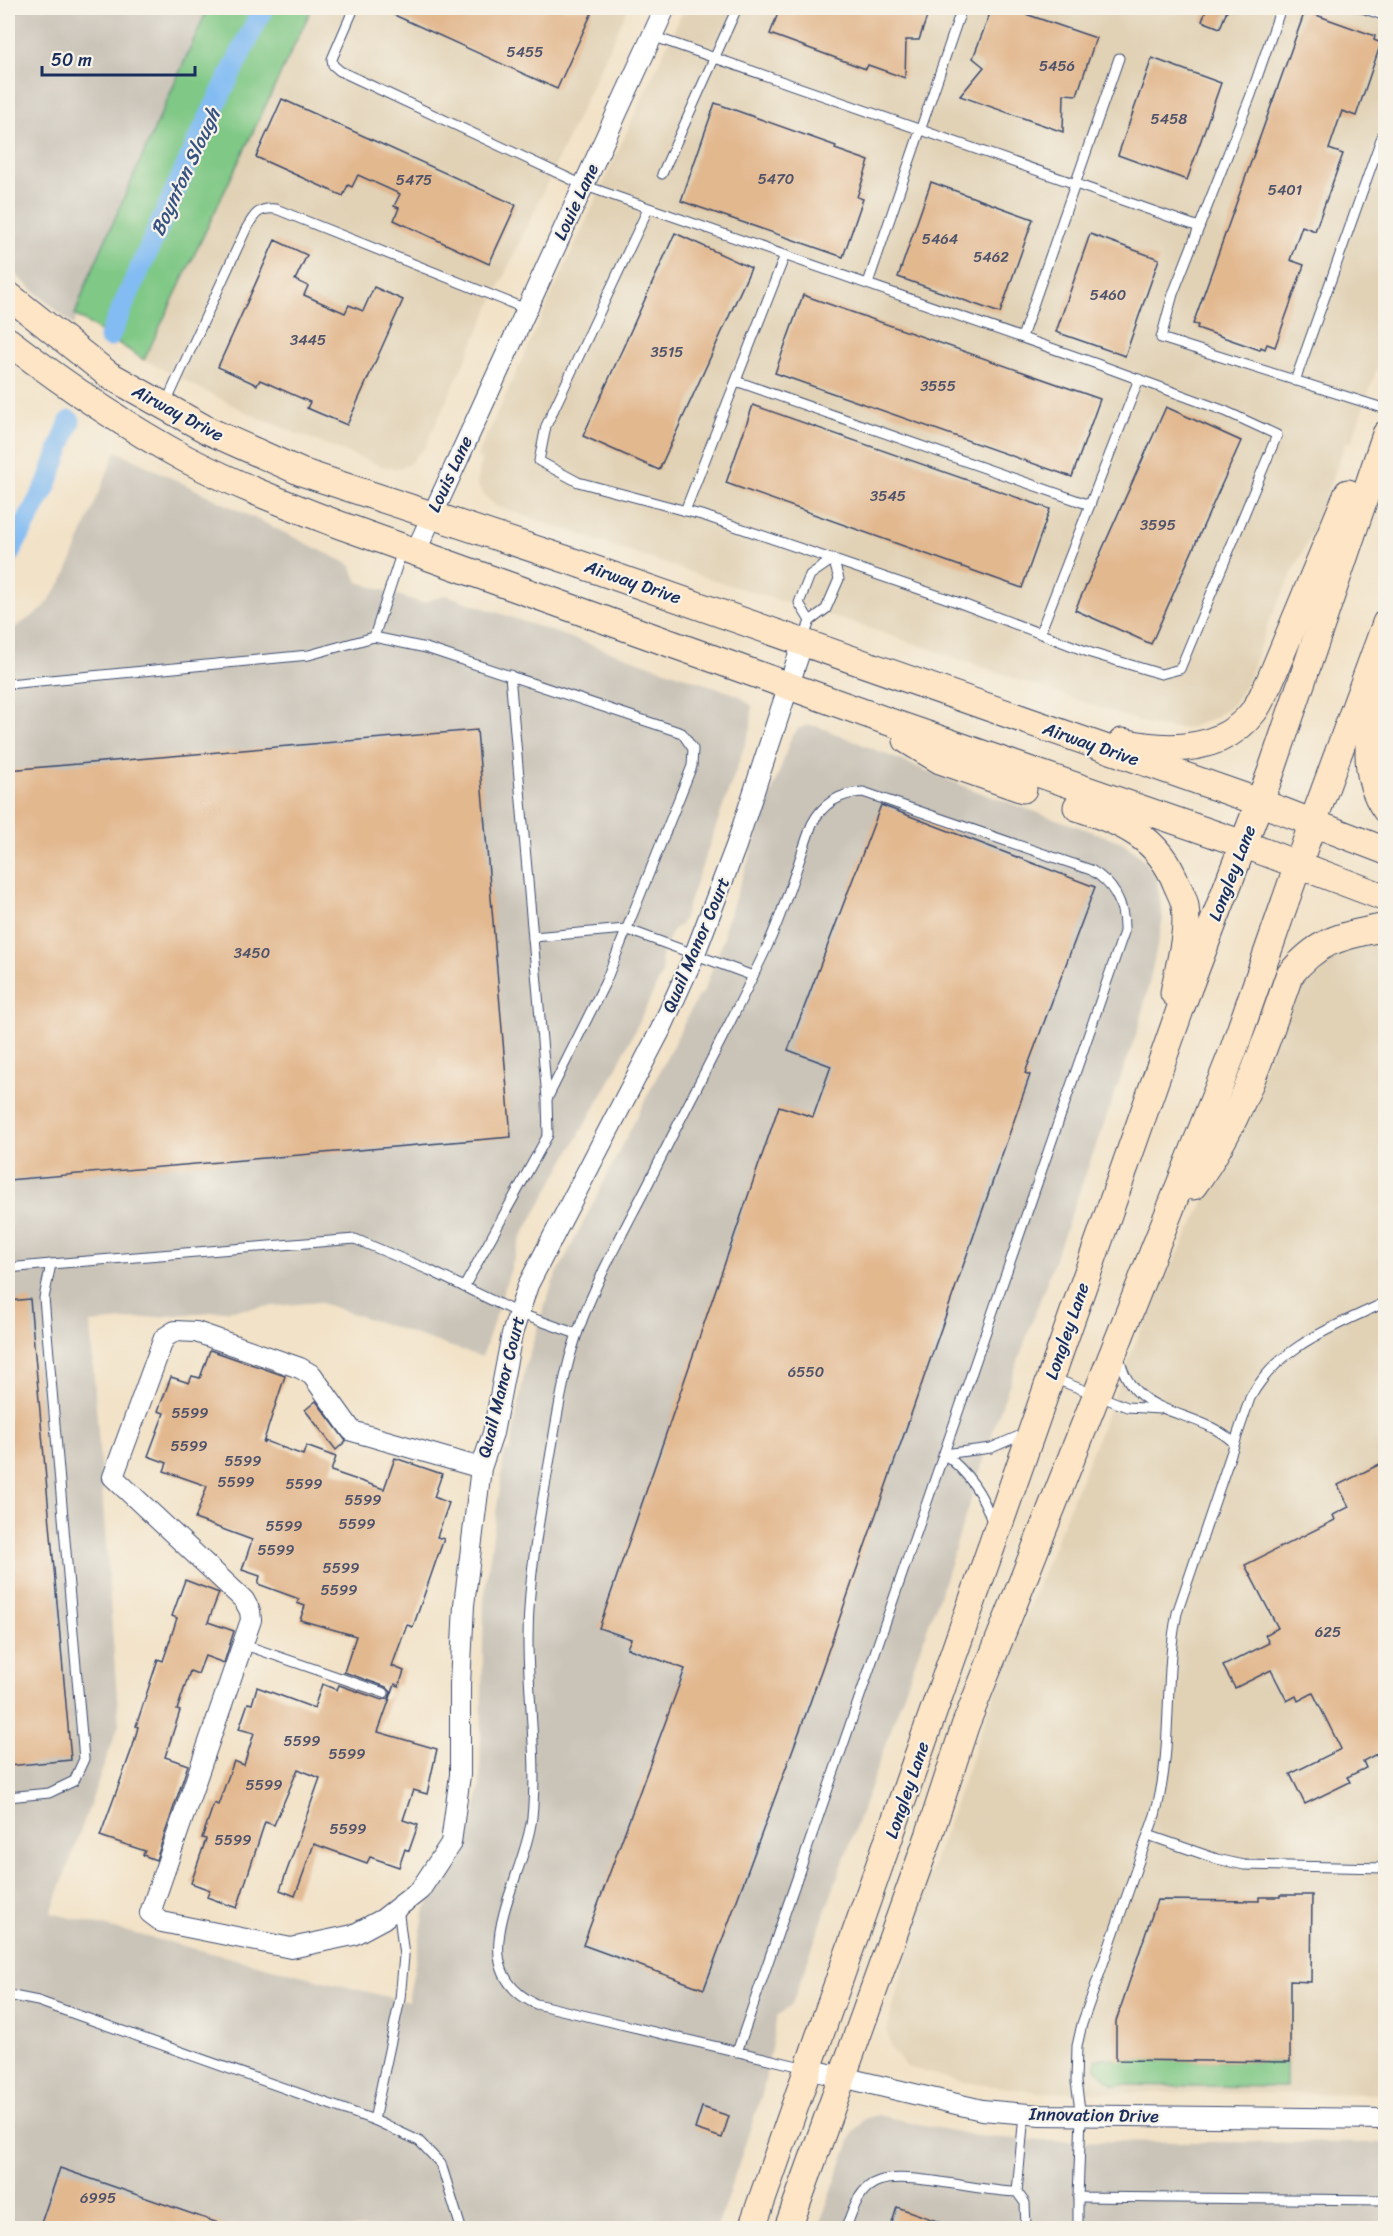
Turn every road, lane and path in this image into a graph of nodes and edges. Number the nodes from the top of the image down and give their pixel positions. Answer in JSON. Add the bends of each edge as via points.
{"nodes":[{"id":1,"x":354,"y":8,"type":"edge"},
{"id":2,"x":664,"y":8,"type":"edge"},
{"id":3,"x":737,"y":8,"type":"edge"},
{"id":4,"x":962,"y":8,"type":"edge"},
{"id":5,"x":1281,"y":8,"type":"edge"},
{"id":6,"x":1362,"y":8,"type":"edge"},
{"id":7,"x":1386,"y":16,"type":"edge"},
{"id":8,"x":652,"y":36,"type":"junction"},
{"id":9,"x":715,"y":58,"type":"junction"},
{"id":10,"x":1119,"y":58,"type":"dead end"},
{"id":11,"x":1386,"y":125,"type":"edge"},
{"id":12,"x":921,"y":130,"type":"junction"},
{"id":13,"x":662,"y":174,"type":"dead end"},
{"id":14,"x":1076,"y":184,"type":"junction"},
{"id":15,"x":583,"y":185,"type":"junction"},
{"id":16,"x":648,"y":209,"type":"junction"},
{"id":17,"x":1199,"y":227,"type":"junction"},
{"id":18,"x":785,"y":255,"type":"junction"},
{"id":19,"x":868,"y":283,"type":"junction"},
{"id":20,"x":8,"y":296,"type":"edge"},
{"id":21,"x":526,"y":309,"type":"junction"},
{"id":22,"x":1022,"y":337,"type":"junction"},
{"id":23,"x":8,"y":341,"type":"edge"},
{"id":24,"x":1139,"y":379,"type":"junction"},
{"id":25,"x":735,"y":381,"type":"junction"},
{"id":26,"x":1295,"y":381,"type":"junction"},
{"id":27,"x":487,"y":396,"type":"joint"},
{"id":28,"x":164,"y":407,"type":"junction"},
{"id":29,"x":1386,"y":409,"type":"edge"},
{"id":30,"x":1386,"y":427,"type":"edge"},
{"id":31,"x":1386,"y":434,"type":"edge"},
{"id":32,"x":1090,"y":505,"type":"junction"},
{"id":33,"x":685,"y":511,"type":"junction"},
{"id":34,"x":432,"y":515,"type":"junction"},
{"id":35,"x":409,"y":551,"type":"junction"},
{"id":36,"x":832,"y":559,"type":"junction"},
{"id":37,"x":1386,"y":623,"type":"edge"},
{"id":38,"x":806,"y":632,"type":"junction"},
{"id":39,"x":1040,"y":633,"type":"junction"},
{"id":40,"x":374,"y":637,"type":"junction"},
{"id":41,"x":1386,"y":640,"type":"edge"},
{"id":42,"x":510,"y":675,"type":"junction"},
{"id":43,"x":8,"y":684,"type":"edge"},
{"id":44,"x":787,"y":685,"type":"junction"},
{"id":45,"x":884,"y":720,"type":"junction"},
{"id":46,"x":1039,"y":726,"type":"junction"},
{"id":47,"x":1259,"y":802,"type":"junction"},
{"id":48,"x":1386,"y":810,"type":"edge"},
{"id":49,"x":1313,"y":822,"type":"junction"},
{"id":50,"x":1243,"y":844,"type":"junction"},
{"id":51,"x":1386,"y":850,"type":"edge"},
{"id":52,"x":1299,"y":865,"type":"junction"},
{"id":53,"x":1386,"y":898,"type":"edge"},
{"id":54,"x":1386,"y":927,"type":"edge"},
{"id":55,"x":626,"y":930,"type":"junction"},
{"id":56,"x":533,"y":937,"type":"junction"},
{"id":57,"x":694,"y":956,"type":"junction"},
{"id":58,"x":753,"y":976,"type":"junction"},
{"id":59,"x":1157,"y":1080,"type":"junction"},
{"id":60,"x":547,"y":1099,"type":"junction"},
{"id":61,"x":1170,"y":1218,"type":"junction"},
{"id":62,"x":51,"y":1264,"type":"junction"},
{"id":63,"x":8,"y":1268,"type":"edge"},
{"id":64,"x":464,"y":1287,"type":"junction"},
{"id":65,"x":1386,"y":1302,"type":"edge"},
{"id":66,"x":518,"y":1313,"type":"junction"},
{"id":67,"x":577,"y":1334,"type":"junction"},
{"id":68,"x":1118,"y":1347,"type":"junction"},
{"id":69,"x":1051,"y":1377,"type":"junction"},
{"id":70,"x":1098,"y":1395,"type":"junction"},
{"id":71,"x":1162,"y":1409,"type":"junction"},
{"id":72,"x":1033,"y":1429,"type":"junction"},
{"id":73,"x":1234,"y":1443,"type":"junction"},
{"id":74,"x":944,"y":1454,"type":"junction"},
{"id":75,"x":481,"y":1468,"type":"junction"},
{"id":76,"x":995,"y":1538,"type":"junction"},
{"id":77,"x":242,"y":1644,"type":"junction"},
{"id":78,"x":384,"y":1693,"type":"dead end"},
{"id":79,"x":8,"y":1797,"type":"edge"},
{"id":80,"x":1148,"y":1835,"type":"junction"},
{"id":81,"x":1386,"y":1868,"type":"edge"},
{"id":82,"x":398,"y":1906,"type":"junction"},
{"id":83,"x":8,"y":1995,"type":"edge"},
{"id":84,"x":737,"y":2052,"type":"junction"},
{"id":85,"x":808,"y":2069,"type":"junction"},
{"id":86,"x":843,"y":2078,"type":"junction"},
{"id":87,"x":1024,"y":2114,"type":"junction"},
{"id":88,"x":1080,"y":2116,"type":"junction"},
{"id":89,"x":1386,"y":2119,"type":"edge"},
{"id":90,"x":374,"y":2120,"type":"junction"},
{"id":91,"x":1017,"y":2192,"type":"junction"},
{"id":92,"x":1078,"y":2197,"type":"junction"},
{"id":93,"x":1386,"y":2200,"type":"edge"},
{"id":94,"x":460,"y":2229,"type":"edge"},
{"id":95,"x":752,"y":2229,"type":"edge"},
{"id":96,"x":788,"y":2229,"type":"edge"},
{"id":97,"x":846,"y":2229,"type":"edge"},
{"id":98,"x":1026,"y":2229,"type":"edge"},
{"id":99,"x":1078,"y":2229,"type":"edge"}],
"edges":[{"from":1,"to":15,"type":"lane","via":[[332,59],[340,71]]},
{"from":2,"to":8,"type":"street","name":"Louie Lane"},
{"from":3,"to":9,"type":"lane"},
{"from":4,"to":12,"type":"lane"},
{"from":5,"to":17,"type":"lane"},
{"from":6,"to":7,"type":"lane"},
{"from":8,"to":9,"type":"lane"},
{"from":8,"to":15,"type":"street","name":"Louie Lane"},
{"from":9,"to":12,"type":"lane"},
{"from":9,"to":13,"type":"lane"},
{"from":10,"to":14,"type":"lane"},
{"from":11,"to":26,"type":"lane"},
{"from":12,"to":14,"type":"lane"},
{"from":12,"to":19,"type":"lane"},
{"from":14,"to":17,"type":"lane"},
{"from":14,"to":22,"type":"lane"},
{"from":15,"to":16,"type":"lane"},
{"from":15,"to":21,"type":"street","name":"Louie Lane"},
{"from":16,"to":18,"type":"lane"},
{"from":16,"to":33,"type":"lane","via":[[546,426],[539,461],[578,482]]},
{"from":17,"to":26,"type":"lane","via":[[1161,338]]},
{"from":18,"to":19,"type":"lane"},
{"from":18,"to":25,"type":"lane"},
{"from":19,"to":22,"type":"lane"},
{"from":20,"to":28,"type":"main road","name":"Airway Drive","via":[[109,375]]},
{"from":21,"to":27,"type":"street","name":"Louie Lane"},
{"from":21,"to":28,"type":"lane","via":[[266,208],[256,212],[246,229]]},
{"from":22,"to":24,"type":"lane"},
{"from":23,"to":35,"type":"main road","name":"Airway Drive","via":[[99,407],[188,460]]},
{"from":24,"to":32,"type":"lane"},
{"from":24,"to":39,"type":"lane","via":[[1277,435],[1180,669],[1161,674]]},
{"from":25,"to":32,"type":"lane"},
{"from":25,"to":33,"type":"lane"},
{"from":26,"to":29,"type":"lane"},
{"from":27,"to":34,"type":"street","name":"Louis Lane"},
{"from":28,"to":34,"type":"main road","name":"Airway Drive","via":[[301,472]]},
{"from":30,"to":46,"type":"main road","via":[[1365,454],[1269,683],[1254,711],[1238,726],[1216,740],[1174,749],[1138,746]]},
{"from":31,"to":47,"type":"main road","name":"Longley Lane"},
{"from":32,"to":39,"type":"lane"},
{"from":33,"to":36,"type":"lane"},
{"from":34,"to":35,"type":"street","name":"Louis Lane"},
{"from":34,"to":38,"type":"main road","name":"Airway Drive"},
{"from":35,"to":40,"type":"lane"},
{"from":35,"to":44,"type":"main road","name":"Airway Drive"},
{"from":36,"to":38,"type":"lane","via":[[838,579],[826,609]]},
{"from":36,"to":38,"type":"lane","via":[[810,575],[799,603]]},
{"from":36,"to":39,"type":"lane"},
{"from":37,"to":49,"type":"main road","name":"Longley Lane"},
{"from":38,"to":44,"type":"street","name":"Quail Manor Court"},
{"from":38,"to":46,"type":"main road","name":"Airway Drive"},
{"from":40,"to":42,"type":"lane","via":[[426,648]]},
{"from":40,"to":43,"type":"lane","via":[[309,656]]},
{"from":41,"to":48,"type":"main road","via":[[1368,750],[1371,780]]},
{"from":42,"to":55,"type":"lane","via":[[682,733],[693,749],[692,766]]},
{"from":42,"to":56,"type":"lane"},
{"from":44,"to":45,"type":"main road","name":"Airway Drive"},
{"from":44,"to":57,"type":"street","name":"Quail Manor Court","via":[[736,846]]},
{"from":45,"to":50,"type":"main road","name":"Airway Drive"},
{"from":45,"to":59,"type":"main road","via":[[899,735],[940,760],[1128,828],[1150,842],[1166,860],[1185,905],[1185,932]]},
{"from":46,"to":47,"type":"main road","name":"Airway Drive"},
{"from":47,"to":49,"type":"main road","name":"Airway Drive"},
{"from":47,"to":50,"type":"main road","name":"Longley Lane"},
{"from":49,"to":51,"type":"main road","name":"Airway Drive"},
{"from":49,"to":52,"type":"main road","name":"Longley Lane"},
{"from":50,"to":52,"type":"main road","name":"Airway Drive"},
{"from":50,"to":59,"type":"main road","name":"Longley Lane"},
{"from":52,"to":53,"type":"main road","name":"Airway Drive"},
{"from":52,"to":61,"type":"main road","name":"Longley Lane"},
{"from":54,"to":61,"type":"main road","via":[[1324,943],[1303,958],[1289,976],[1239,1107],[1209,1164]]},
{"from":55,"to":56,"type":"lane"},
{"from":55,"to":57,"type":"lane"},
{"from":55,"to":60,"type":"lane","via":[[605,983]]},
{"from":56,"to":60,"type":"lane"},
{"from":57,"to":58,"type":"lane"},
{"from":57,"to":66,"type":"street","name":"Quail Manor Court","via":[[661,1029],[528,1285]]},
{"from":58,"to":67,"type":"lane","via":[[598,1283]]},
{"from":58,"to":74,"type":"lane","via":[[812,824],[831,801],[852,793],[875,794],[1091,870],[1108,882],[1120,899],[1125,921],[1121,942]]},
{"from":59,"to":69,"type":"main road","name":"Longley Lane"},
{"from":60,"to":64,"type":"lane","via":[[548,1135]]},
{"from":61,"to":68,"type":"main road","name":"Longley Lane"},
{"from":62,"to":63,"type":"lane"},
{"from":62,"to":64,"type":"lane","via":[[355,1239]]},
{"from":62,"to":79,"type":"lane","via":[[44,1298],[84,1759],[74,1781],[49,1793]]},
{"from":64,"to":66,"type":"lane"},
{"from":65,"to":73,"type":"lane","via":[[1302,1343],[1273,1365],[1250,1398]]},
{"from":66,"to":67,"type":"lane"},
{"from":66,"to":75,"type":"street","name":"Quail Manor Court","via":[[493,1433]]},
{"from":67,"to":84,"type":"lane","via":[[564,1380],[530,1584],[532,1816],[523,1860],[498,1937],[497,1957],[510,1986],[536,2004]]},
{"from":68,"to":70,"type":"main road","name":"Longley Lane"},
{"from":68,"to":71,"type":"lane","via":[[1132,1387]]},
{"from":69,"to":70,"type":"lane"},
{"from":69,"to":72,"type":"main road","name":"Longley Lane"},
{"from":70,"to":71,"type":"lane","via":[[1135,1409]]},
{"from":70,"to":86,"type":"main road","name":"Longley Lane","via":[[984,1675]]},
{"from":71,"to":73,"type":"lane","via":[[1217,1428]]},
{"from":72,"to":74,"type":"lane","via":[[991,1448]]},
{"from":72,"to":76,"type":"main road","name":"Longley Lane"},
{"from":73,"to":80,"type":"lane","via":[[1177,1613],[1165,1768]]},
{"from":74,"to":76,"type":"lane","via":[[981,1494]]},
{"from":74,"to":84,"type":"lane"},
{"from":75,"to":77,"type":"street","via":[[352,1431],[312,1375],[300,1368],[196,1332],[175,1331],[164,1338],[113,1477],[244,1600],[251,1620]]},
{"from":75,"to":82,"type":"street","name":"Quail Manor Court","via":[[464,1605],[460,1775],[451,1843],[420,1890]]},
{"from":76,"to":85,"type":"main road","name":"Longley Lane"},
{"from":77,"to":78,"type":"lane"},
{"from":77,"to":82,"type":"street","name":"Quail Manor Court","via":[[150,1913],[162,1922],[291,1948],[353,1935]]},
{"from":80,"to":81,"type":"lane","via":[[1244,1865]]},
{"from":80,"to":88,"type":"lane","via":[[1082,2024],[1076,2089]]},
{"from":82,"to":90,"type":"lane","via":[[404,1956],[400,1999]]},
{"from":83,"to":90,"type":"lane","via":[[38,2001]]},
{"from":84,"to":85,"type":"lane"},
{"from":85,"to":86,"type":"street","name":"Innovation Drive"},
{"from":85,"to":95,"type":"main road","name":"Longley Lane"},
{"from":86,"to":87,"type":"street","name":"Innovation Drive","via":[[982,2110]]},
{"from":86,"to":96,"type":"main road","name":"Longley Lane"},
{"from":87,"to":88,"type":"street","name":"Innovation Drive"},
{"from":87,"to":91,"type":"lane"},
{"from":88,"to":89,"type":"street","name":"Innovation Drive"},
{"from":88,"to":92,"type":"lane"},
{"from":90,"to":94,"type":"lane","via":[[419,2141],[441,2164]]},
{"from":91,"to":97,"type":"lane","via":[[901,2178],[878,2181],[854,2205]]},
{"from":91,"to":98,"type":"lane","via":[[1025,2203]]},
{"from":92,"to":93,"type":"lane"},
{"from":92,"to":99,"type":"lane"}]}
